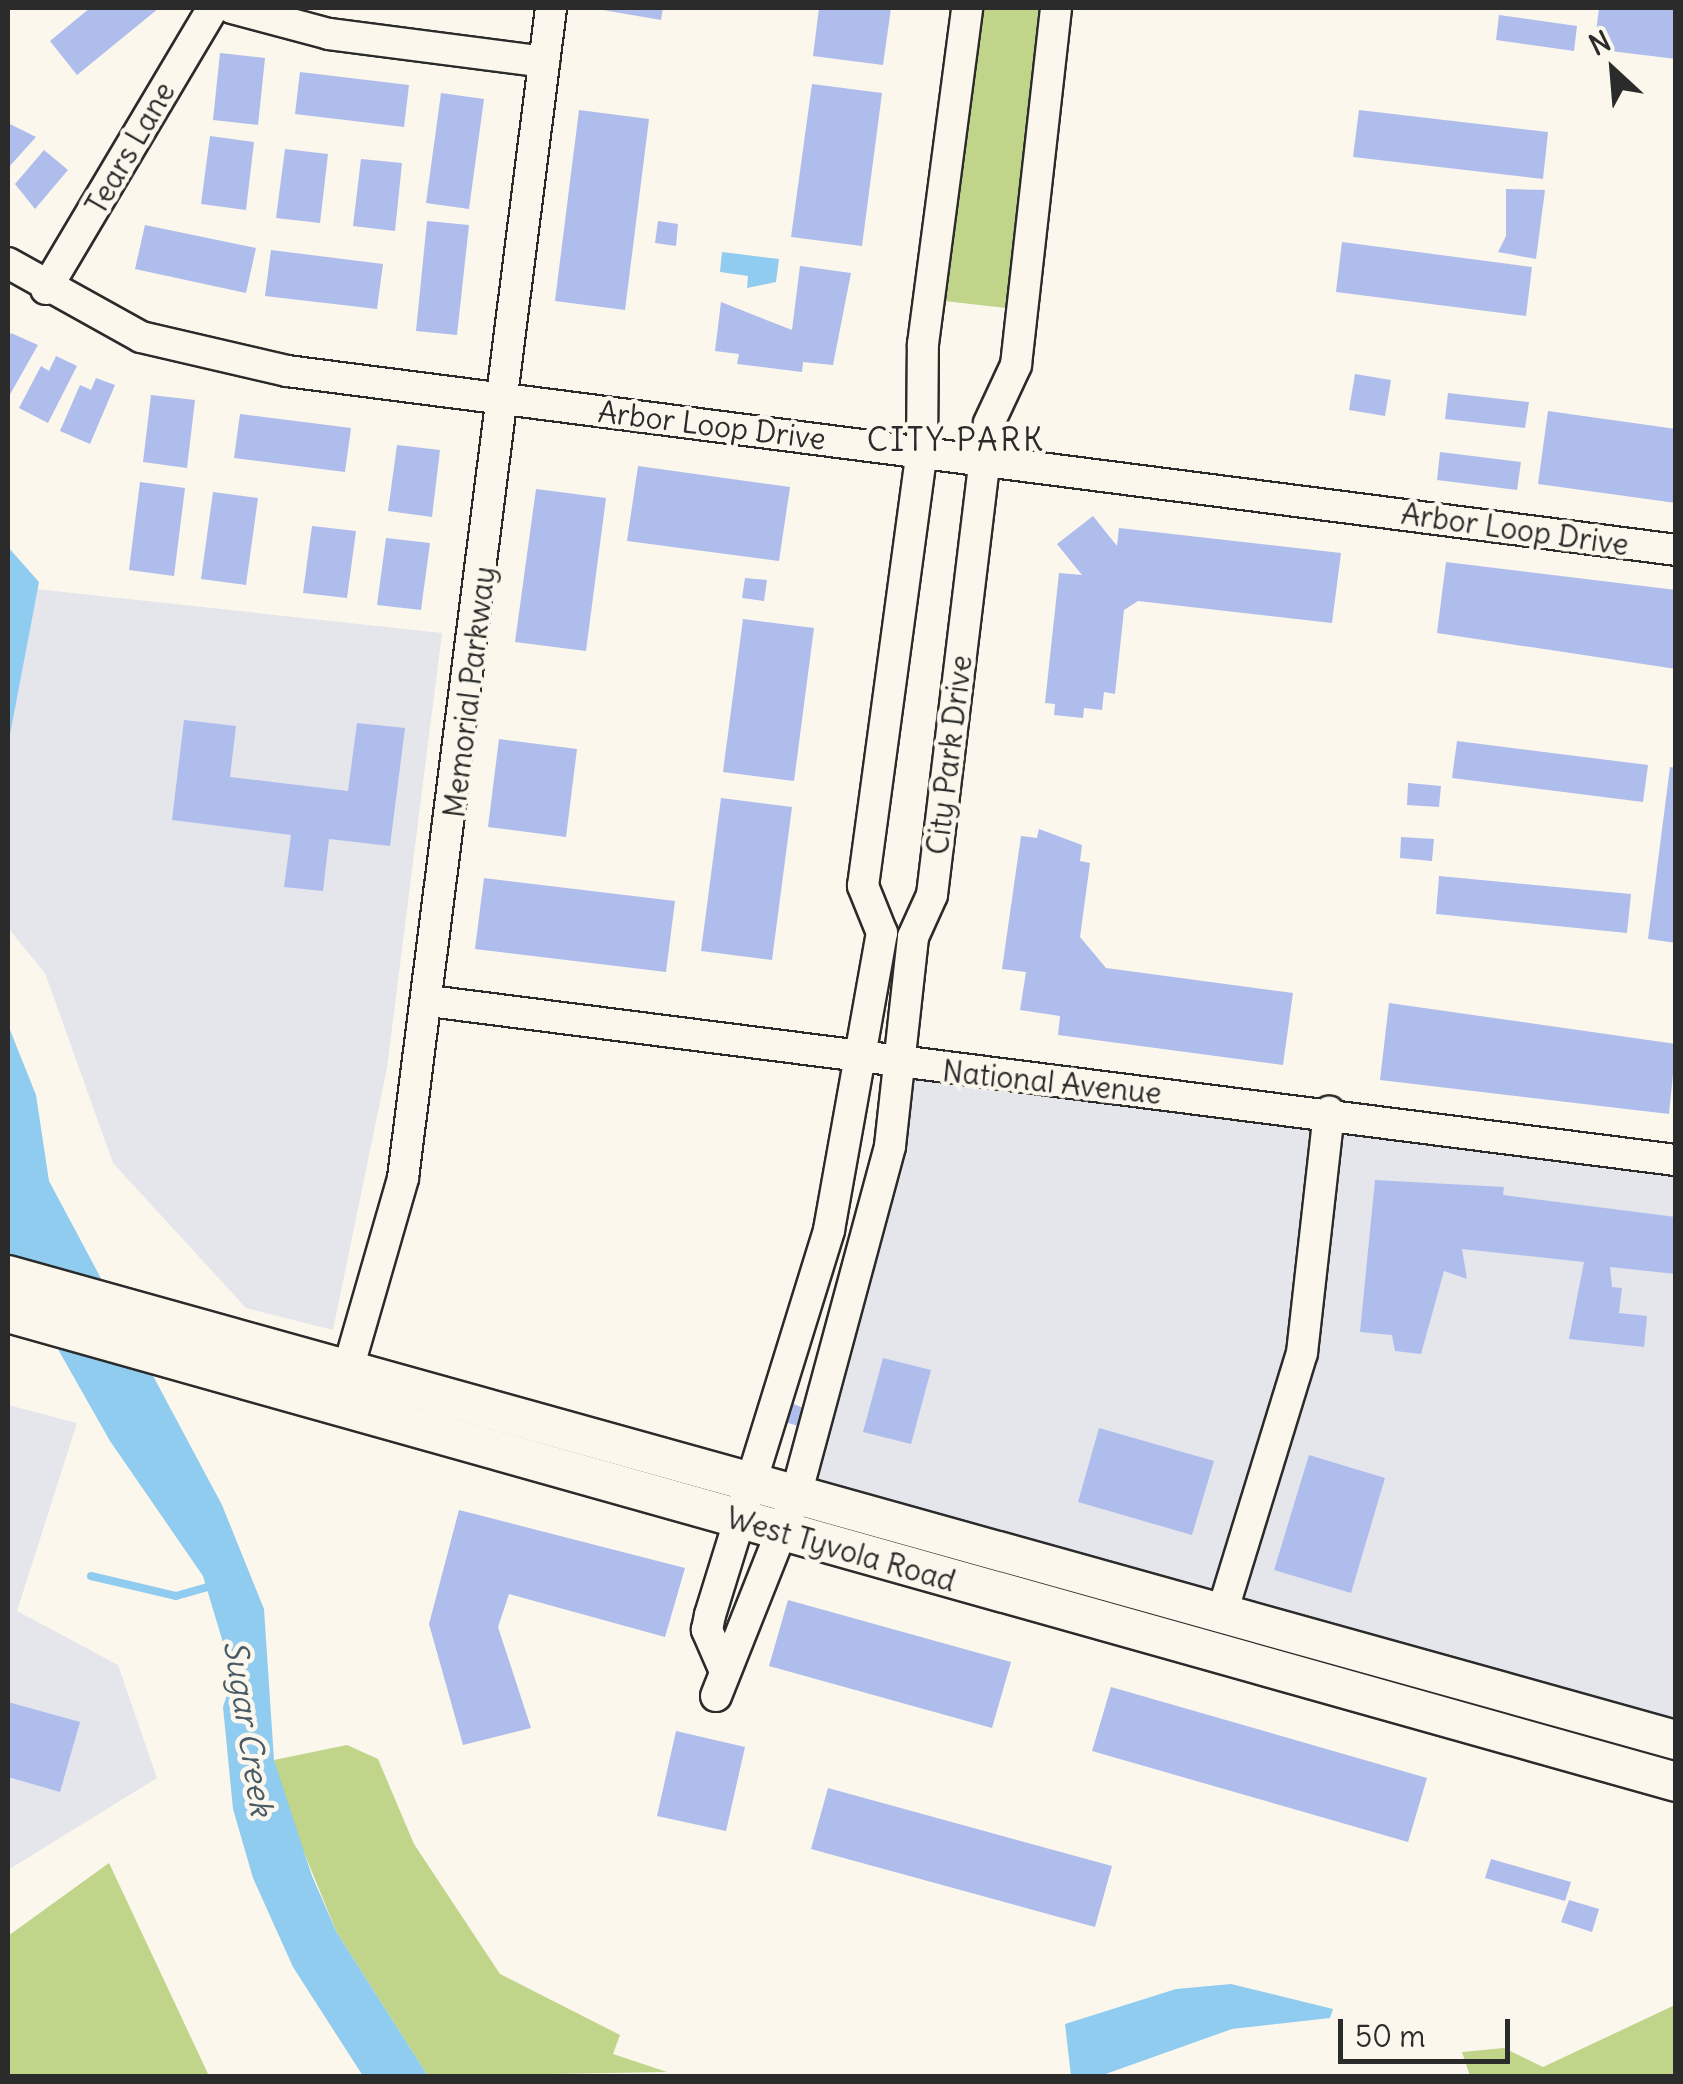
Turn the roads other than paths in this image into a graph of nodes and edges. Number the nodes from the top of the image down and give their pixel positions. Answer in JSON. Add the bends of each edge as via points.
{"nodes":[{"id":1,"x":213,"y":8,"type":"edge"},
{"id":2,"x":232,"y":8,"type":"edge"},
{"id":3,"x":551,"y":8,"type":"edge"},
{"id":4,"x":967,"y":8,"type":"edge"},
{"id":5,"x":1056,"y":8,"type":"edge"},
{"id":6,"x":544,"y":62,"type":"junction"},
{"id":7,"x":8,"y":263,"type":"edge"},
{"id":8,"x":46,"y":289,"type":"junction"},
{"id":9,"x":502,"y":400,"type":"junction"},
{"id":10,"x":922,"y":450,"type":"junction"},
{"id":11,"x":985,"y":459,"type":"junction"},
{"id":12,"x":1676,"y":550,"type":"edge"},
{"id":13,"x":429,"y":1001,"type":"junction"},
{"id":14,"x":862,"y":1059,"type":"junction"},
{"id":15,"x":901,"y":1065,"type":"junction"},
{"id":16,"x":1330,"y":1112,"type":"junction"},
{"id":17,"x":1676,"y":1160,"type":"edge"},
{"id":18,"x":8,"y":1276,"type":"edge"},
{"id":19,"x":8,"y":1313,"type":"edge"},
{"id":20,"x":348,"y":1369,"type":"junction"},
{"id":21,"x":747,"y":1480,"type":"junction"},
{"id":22,"x":796,"y":1494,"type":"junction"},
{"id":23,"x":738,"y":1520,"type":"junction"},
{"id":24,"x":778,"y":1533,"type":"junction"},
{"id":25,"x":1221,"y":1616,"type":"junction"},
{"id":26,"x":1676,"y":1740,"type":"edge"},
{"id":27,"x":1676,"y":1782,"type":"edge"}],
"edges":[{"from":1,"to":8,"type":"street","name":"Tears Lane"},
{"from":2,"to":6,"type":"street","via":[[310,30]]},
{"from":3,"to":6,"type":"street","name":"Memorial Parkway"},
{"from":4,"to":10,"type":"street","via":[[922,344]]},
{"from":5,"to":11,"type":"street","name":"City Park Drive","via":[[1016,365],[995,398]]},
{"from":6,"to":9,"type":"street","name":"Memorial Parkway"},
{"from":7,"to":8,"type":"street","name":"Arbor Loop Drive"},
{"from":8,"to":9,"type":"street","name":"Arbor Loop Drive","via":[[141,337],[215,357]]},
{"from":9,"to":10,"type":"street","name":"Arbor Loop Drive"},
{"from":9,"to":13,"type":"street","name":"Memorial Parkway"},
{"from":10,"to":11,"type":"street","name":"Arbor Loop Drive"},
{"from":10,"to":14,"type":"street","via":[[863,886],[882,933]]},
{"from":11,"to":12,"type":"street","name":"Arbor Loop Drive"},
{"from":11,"to":15,"type":"street","name":"City Park Drive","via":[[932,895],[913,937]]},
{"from":13,"to":14,"type":"street","name":"National Avenue"},
{"from":13,"to":20,"type":"street","name":"Memorial Parkway","via":[[403,1178]]},
{"from":14,"to":15,"type":"street","name":"National Avenue"},
{"from":14,"to":21,"type":"street","via":[[829,1230]]},
{"from":15,"to":16,"type":"street","name":"National Avenue"},
{"from":15,"to":22,"type":"street","name":"City Park Drive","via":[[865,1250]]},
{"from":16,"to":17,"type":"street","name":"National Avenue"},
{"from":16,"to":25,"type":"street","via":[[1302,1354]]},
{"from":18,"to":20,"type":"main road","name":"West Tyvola Road"},
{"from":19,"to":23,"type":"main road","name":"West Tyvola Road"},
{"from":20,"to":21,"type":"main road","name":"West Tyvola Road"},
{"from":21,"to":22,"type":"main road","name":"West Tyvola Road"},
{"from":21,"to":23,"type":"street"},
{"from":22,"to":24,"type":"street","name":"City Park Drive"},
{"from":22,"to":25,"type":"main road","name":"West Tyvola Road"},
{"from":23,"to":24,"type":"main road","name":"West Tyvola Road"},
{"from":23,"to":24,"type":"street","name":"City Park Drive","via":[[707,1630],[720,1682],[742,1646],[755,1586]]},
{"from":24,"to":27,"type":"main road","name":"West Tyvola Road"},
{"from":25,"to":26,"type":"main road","name":"West Tyvola Road"}]}
